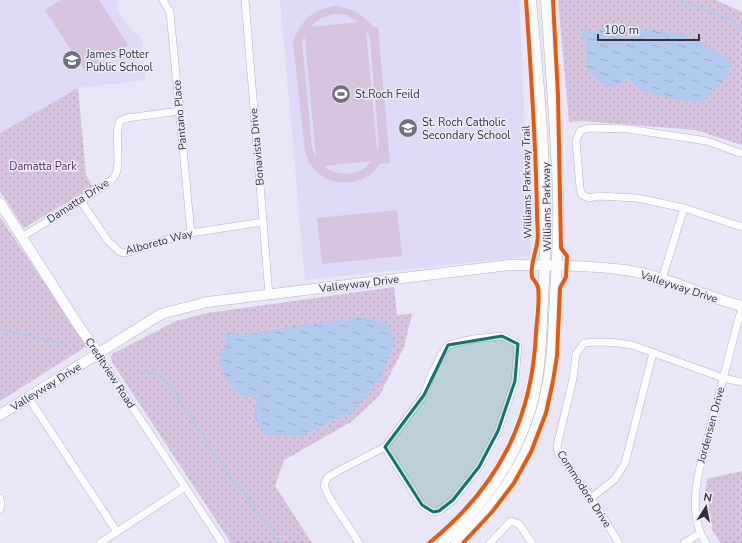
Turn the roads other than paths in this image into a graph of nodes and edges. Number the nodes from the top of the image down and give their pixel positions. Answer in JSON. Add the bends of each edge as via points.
{"nodes":[{"id":1,"x":162,"y":0,"type":"edge"},
{"id":2,"x":245,"y":0,"type":"edge"},
{"id":3,"x":531,"y":0,"type":"edge"},
{"id":4,"x":546,"y":0,"type":"edge"},
{"id":5,"x":180,"y":111,"type":"junction"},
{"id":6,"x":740,"y":153,"type":"dead end"},
{"id":7,"x":80,"y":200,"type":"junction"},
{"id":8,"x":0,"y":203,"type":"edge"},
{"id":9,"x":684,"y":208,"type":"junction"},
{"id":10,"x":263,"y":222,"type":"junction"},
{"id":11,"x":742,"y":227,"type":"edge"},
{"id":12,"x":191,"y":233,"type":"junction"},
{"id":13,"x":22,"y":236,"type":"junction"},
{"id":14,"x":545,"y":266,"type":"junction"},
{"id":15,"x":557,"y":266,"type":"junction"},
{"id":16,"x":662,"y":279,"type":"junction"},
{"id":17,"x":269,"y":295,"type":"junction"},
{"id":18,"x":742,"y":306,"type":"edge"},
{"id":19,"x":652,"y":352,"type":"junction"},
{"id":20,"x":99,"y":354,"type":"junction"},
{"id":21,"x":723,"y":378,"type":"junction"},
{"id":22,"x":742,"y":382,"type":"edge"},
{"id":23,"x":28,"y":397,"type":"junction"},
{"id":24,"x":0,"y":415,"type":"edge"},
{"id":25,"x":385,"y":447,"type":"junction"},
{"id":26,"x":186,"y":487,"type":"junction"},
{"id":27,"x":0,"y":498,"type":"edge"},
{"id":28,"x":591,"y":498,"type":"junction"},
{"id":29,"x":0,"y":509,"type":"edge"},
{"id":30,"x":117,"y":532,"type":"junction"},
{"id":31,"x":699,"y":534,"type":"junction"},
{"id":32,"x":100,"y":543,"type":"edge"},
{"id":33,"x":222,"y":543,"type":"edge"},
{"id":34,"x":359,"y":543,"type":"edge"},
{"id":35,"x":442,"y":543,"type":"edge"},
{"id":36,"x":456,"y":543,"type":"edge"},
{"id":37,"x":490,"y":543,"type":"edge"},
{"id":38,"x":532,"y":543,"type":"edge"},
{"id":39,"x":619,"y":543,"type":"edge"},
{"id":40,"x":684,"y":543,"type":"edge"},
{"id":41,"x":706,"y":543,"type":"edge"}],
"edges":[{"from":1,"to":5,"type":"street","name":"Pantano Place","via":[[170,12]]},
{"from":2,"to":10,"type":"street","name":"Bonavista Drive"},
{"from":3,"to":14,"type":"main road","name":"Williams Parkway","via":[[543,156]]},
{"from":4,"to":15,"type":"main road","name":"Williams Parkway","via":[[558,197]]},
{"from":5,"to":7,"type":"street","name":"Damatta Drive","via":[[120,121],[117,127],[118,156],[115,176],[107,184]]},
{"from":5,"to":12,"type":"street","name":"Pantano Place"},
{"from":6,"to":9,"type":"street","via":[[708,141],[628,129],[588,128],[580,131],[576,141],[582,195],[589,198],[637,198]]},
{"from":7,"to":12,"type":"street","name":"Alboreto Way","via":[[108,241],[120,252],[126,253]]},
{"from":7,"to":13,"type":"street","name":"Damatta Drive"},
{"from":8,"to":13,"type":"main road","name":"Creditview Road"},
{"from":9,"to":11,"type":"street"},
{"from":9,"to":16,"type":"street"},
{"from":10,"to":12,"type":"street","name":"Alboreto Way"},
{"from":10,"to":17,"type":"street","name":"Bonavista Drive"},
{"from":13,"to":20,"type":"main road","name":"Creditview Road"},
{"from":14,"to":15,"type":"main road","name":"Valleyway Drive"},
{"from":14,"to":17,"type":"main road","name":"Valleyway Drive","via":[[509,265]]},
{"from":14,"to":35,"type":"main road","name":"Williams Parkway","via":[[537,379],[529,414],[501,473],[470,516]]},
{"from":15,"to":16,"type":"main road","name":"Valleyway Drive","via":[[626,270]]},
{"from":15,"to":36,"type":"main road","name":"Williams Parkway","via":[[550,373],[538,422],[508,482],[486,512]]},
{"from":16,"to":18,"type":"main road","name":"Valleyway Drive"},
{"from":17,"to":20,"type":"main road","name":"Valleyway Drive","via":[[207,302],[161,314]]},
{"from":18,"to":21,"type":"street","name":"Jordensen Drive"},
{"from":19,"to":21,"type":"street","name":"Commodore Drive"},
{"from":19,"to":28,"type":"street","via":[[625,463],[615,479]]},
{"from":19,"to":28,"type":"street","name":"Commodore Drive","via":[[617,342],[598,342],[584,344],[576,354],[573,379],[556,446],[558,453]]},
{"from":20,"to":23,"type":"main road","name":"Valleyway Drive"},
{"from":20,"to":26,"type":"street","name":"Creditview Road"},
{"from":21,"to":22,"type":"street","name":"Commodore Drive"},
{"from":21,"to":31,"type":"street","name":"Jordensen Drive","via":[[695,492]]},
{"from":23,"to":24,"type":"main road","name":"Valleyway Drive"},
{"from":23,"to":30,"type":"street"},
{"from":25,"to":25,"type":"street","via":[[422,505],[433,512],[439,511],[453,500],[479,467],[498,431],[515,381],[518,344],[502,336],[448,345],[432,373],[424,395]]},
{"from":25,"to":34,"type":"street","via":[[328,477],[324,485]]},
{"from":26,"to":30,"type":"street"},
{"from":26,"to":33,"type":"street","name":"Creditview Road"},
{"from":27,"to":29,"type":"street"},
{"from":28,"to":39,"type":"street","name":"Commodore Drive"},
{"from":30,"to":32,"type":"street"},
{"from":31,"to":40,"type":"street"},
{"from":31,"to":41,"type":"street","name":"Jordensen Drive"},
{"from":37,"to":38,"type":"street","via":[[511,522],[519,524]]}]}
